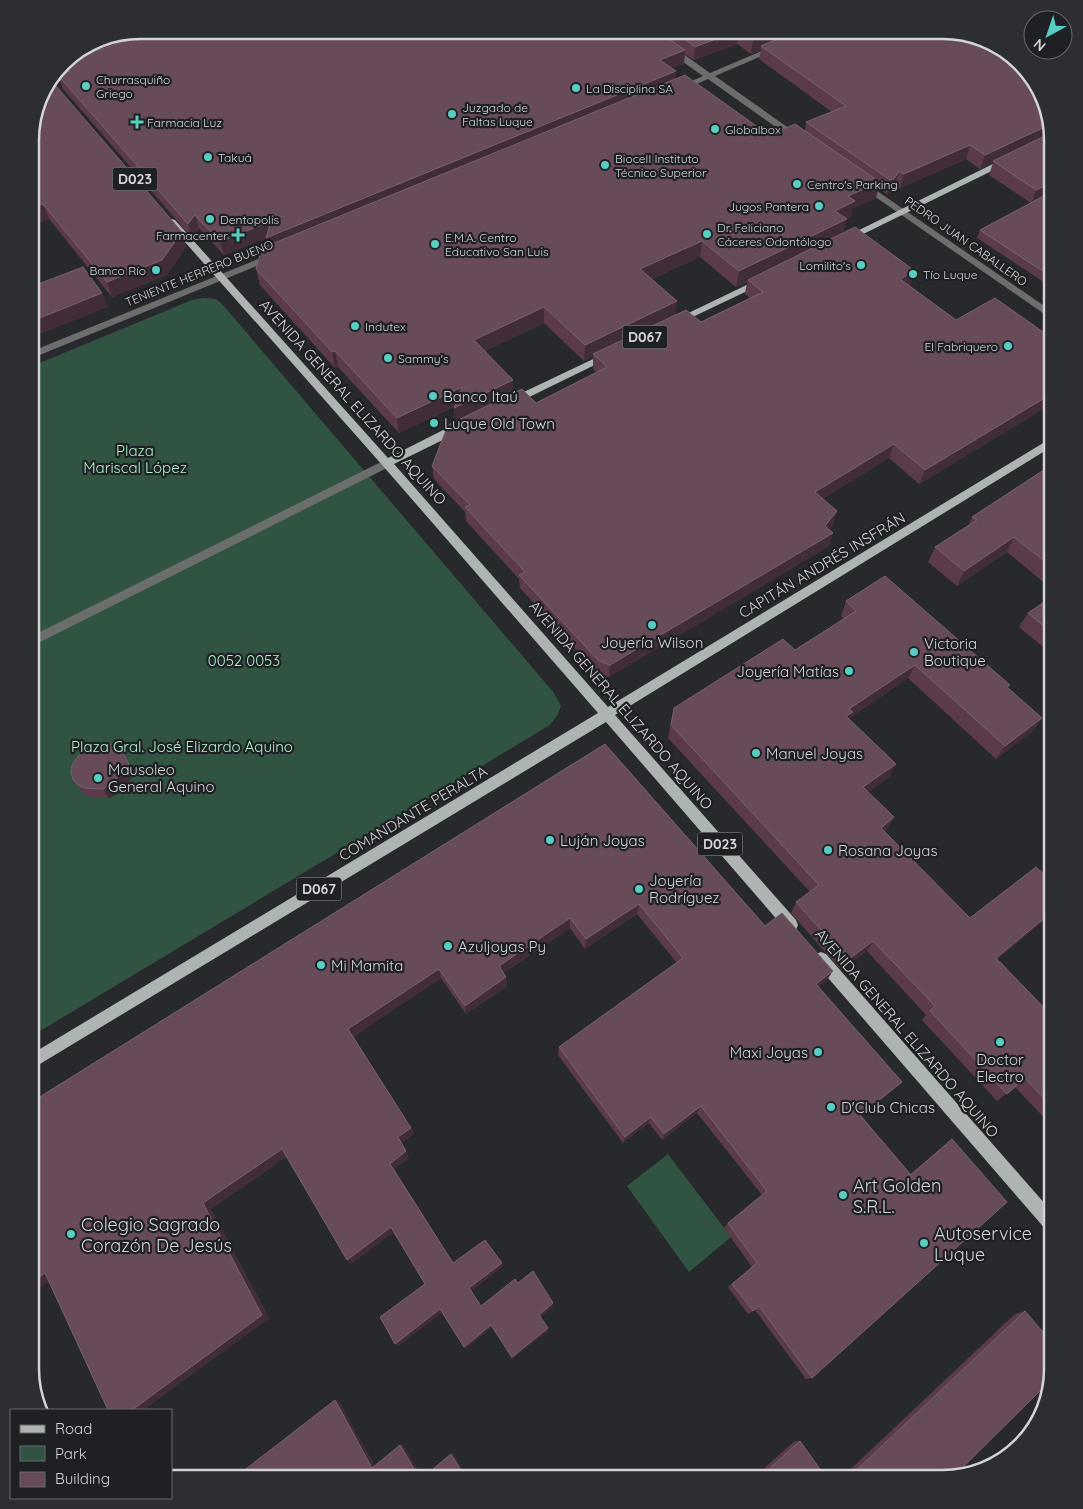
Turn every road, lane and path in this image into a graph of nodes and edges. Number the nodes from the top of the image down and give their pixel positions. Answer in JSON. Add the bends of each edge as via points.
{"nodes":[{"id":1,"x":786,"y":44,"type":"edge"},
{"id":2,"x":665,"y":46,"type":"edge"},
{"id":3,"x":90,"y":64,"type":"edge"},
{"id":4,"x":709,"y":76,"type":"junction"},
{"id":5,"x":60,"y":78,"type":"edge"},
{"id":6,"x":672,"y":91,"type":"edge"},
{"id":7,"x":803,"y":142,"type":"edge"},
{"id":8,"x":1017,"y":155,"type":"edge"},
{"id":9,"x":858,"y":180,"type":"edge"},
{"id":10,"x":163,"y":212,"type":"edge"},
{"id":11,"x":902,"y":212,"type":"junction"},
{"id":12,"x":840,"y":242,"type":"edge"},
{"id":13,"x":285,"y":251,"type":"edge"},
{"id":14,"x":769,"y":276,"type":"edge"},
{"id":15,"x":220,"y":278,"type":"junction"},
{"id":16,"x":1044,"y":311,"type":"edge"},
{"id":17,"x":671,"y":324,"type":"edge"},
{"id":18,"x":618,"y":350,"type":"edge"},
{"id":19,"x":39,"y":352,"type":"edge"},
{"id":20,"x":502,"y":406,"type":"edge"},
{"id":21,"x":467,"y":424,"type":"edge"},
{"id":22,"x":1044,"y":447,"type":"edge"},
{"id":23,"x":387,"y":463,"type":"junction"},
{"id":24,"x":39,"y":637,"type":"edge"},
{"id":25,"x":607,"y":714,"type":"junction"},
{"id":26,"x":797,"y":932,"type":"edge"},
{"id":27,"x":810,"y":947,"type":"edge"},
{"id":28,"x":39,"y":1058,"type":"edge"},
{"id":29,"x":1044,"y":1215,"type":"edge"}],
"edges":[{"from":1,"to":4,"type":"street"},
{"from":2,"to":4,"type":"street"},
{"from":3,"to":5,"type":"street"},
{"from":4,"to":6,"type":"street"},
{"from":4,"to":7,"type":"street"},
{"from":8,"to":11,"type":"main road"},
{"from":9,"to":11,"type":"street","name":"PEDRO JUAN CABALLERO"},
{"from":10,"to":15,"type":"main road","number":"D023"},
{"from":11,"to":12,"type":"main road"},
{"from":11,"to":16,"type":"street","name":"PEDRO JUAN CABALLERO"},
{"from":13,"to":15,"type":"street","name":"TENIENTE HERRERO BUENO"},
{"from":14,"to":17,"type":"main road","number":"D067"},
{"from":15,"to":19,"type":"street","name":"TENIENTE HERRERO BUENO"},
{"from":15,"to":23,"type":"main road","name":"AVENIDA GENERAL ELIZARDO AQUINO","number":"D023"},
{"from":18,"to":20,"type":"main road","number":"D067"},
{"from":21,"to":23,"type":"main road"},
{"from":22,"to":25,"type":"main road","name":"CAPITÁN ANDRÉS INSFRÁN","number":"D067"},
{"from":23,"to":24,"type":"street"},
{"from":23,"to":25,"type":"main road","name":"AVENIDA GENERAL ELIZARDO AQUINO","number":"D023"},
{"from":25,"to":26,"type":"main road","name":"AVENIDA GENERAL ELIZARDO AQUINO","number":"D023"},
{"from":25,"to":28,"type":"main road","name":"COMANDANTE PERALTA","number":"D067"},
{"from":27,"to":29,"type":"main road","name":"AVENIDA GENERAL ELIZARDO AQUINO"}]}
